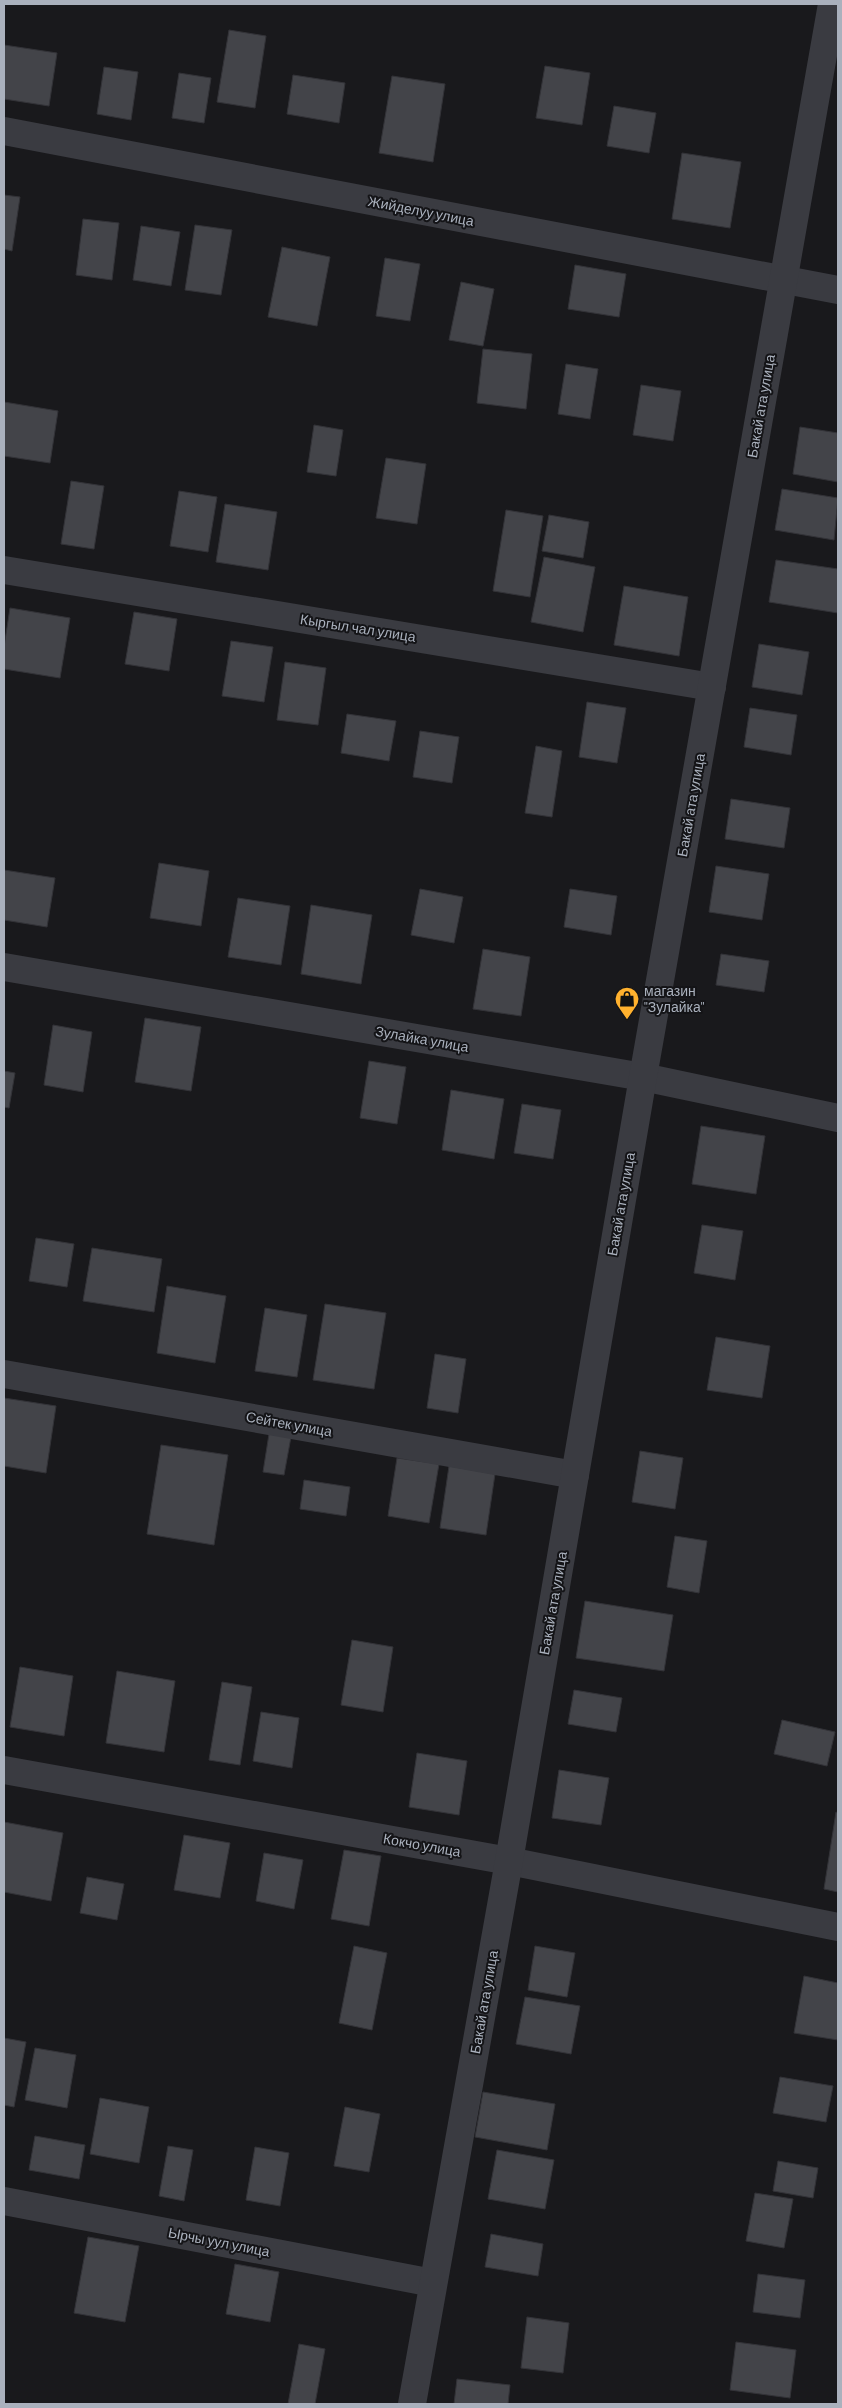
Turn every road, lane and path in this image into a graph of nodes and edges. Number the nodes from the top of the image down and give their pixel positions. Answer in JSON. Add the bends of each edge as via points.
{"nodes":[{"id":1,"x":832,"y":4,"type":"edge"},
{"id":2,"x":4,"y":131,"type":"edge"},
{"id":3,"x":783,"y":280,"type":"junction"},
{"id":4,"x":838,"y":290,"type":"edge"},
{"id":5,"x":4,"y":570,"type":"edge"},
{"id":6,"x":712,"y":687,"type":"junction"},
{"id":7,"x":4,"y":967,"type":"edge"},
{"id":8,"x":643,"y":1077,"type":"junction"},
{"id":9,"x":838,"y":1118,"type":"edge"},
{"id":10,"x":4,"y":1374,"type":"edge"},
{"id":11,"x":575,"y":1475,"type":"junction"},
{"id":12,"x":4,"y":1770,"type":"edge"},
{"id":13,"x":509,"y":1860,"type":"junction"},
{"id":14,"x":838,"y":1927,"type":"edge"},
{"id":15,"x":4,"y":2201,"type":"edge"},
{"id":16,"x":433,"y":2283,"type":"junction"},
{"id":17,"x":412,"y":2404,"type":"edge"}],
"edges":[{"from":1,"to":3,"type":"street","name":"Бакай ата улица"},
{"from":2,"to":3,"type":"street","name":"Жийделуу улица"},
{"from":3,"to":4,"type":"street","name":"Жийделуу улица"},
{"from":3,"to":6,"type":"street","name":"Бакай ата улица"},
{"from":5,"to":6,"type":"street","name":"Кыргыл чал улица"},
{"from":6,"to":8,"type":"street","name":"Бакай ата улица"},
{"from":7,"to":8,"type":"street","name":"Зулайка улица"},
{"from":8,"to":9,"type":"street","name":"Зулайка улица"},
{"from":8,"to":11,"type":"street","name":"Бакай ата улица"},
{"from":10,"to":11,"type":"street","name":"Сейтек улица"},
{"from":11,"to":13,"type":"street","name":"Бакай ата улица"},
{"from":12,"to":13,"type":"street","name":"Кокчо улица"},
{"from":13,"to":14,"type":"street","name":"Кокчо улица"},
{"from":13,"to":16,"type":"street","name":"Бакай ата улица"},
{"from":15,"to":16,"type":"street","name":"Ырчы уул улица"},
{"from":16,"to":17,"type":"street","name":"Бакай ата улица"}]}
